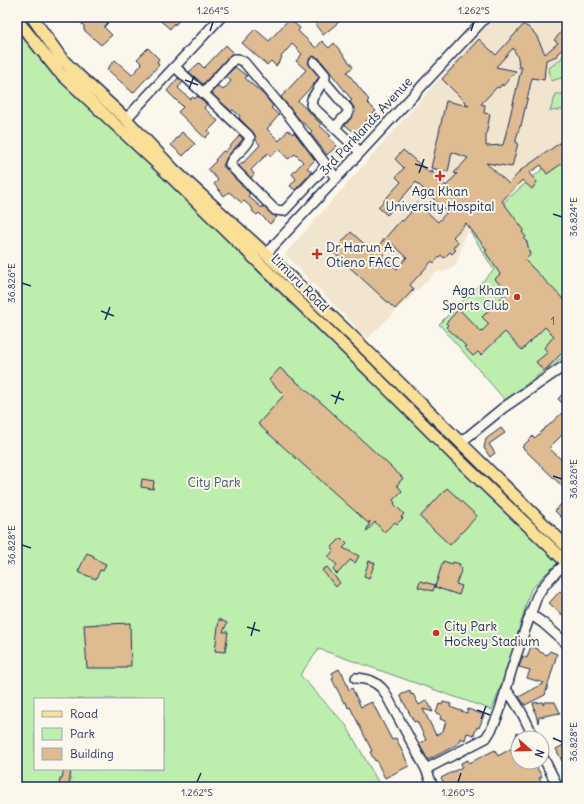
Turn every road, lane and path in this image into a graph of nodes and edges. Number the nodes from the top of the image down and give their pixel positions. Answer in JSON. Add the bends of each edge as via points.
{"nodes":[{"id":1,"x":32,"y":17,"type":"edge"},
{"id":2,"x":221,"y":17,"type":"edge"},
{"id":3,"x":486,"y":17,"type":"edge"},
{"id":4,"x":17,"y":20,"type":"edge"},
{"id":5,"x":314,"y":62,"type":"dead end"},
{"id":6,"x":175,"y":67,"type":"junction"},
{"id":7,"x":324,"y":81,"type":"junction"},
{"id":8,"x":204,"y":93,"type":"junction"},
{"id":9,"x":126,"y":119,"type":"junction"},
{"id":10,"x":335,"y":127,"type":"junction"},
{"id":11,"x":360,"y":152,"type":"junction"},
{"id":12,"x":327,"y":165,"type":"junction"},
{"id":13,"x":336,"y":178,"type":"junction"},
{"id":14,"x":262,"y":258,"type":"junction"},
{"id":15,"x":567,"y":364,"type":"edge"},
{"id":16,"x":460,"y":443,"type":"junction"},
{"id":17,"x":567,"y":547,"type":"edge"},
{"id":18,"x":567,"y":563,"type":"edge"},
{"id":19,"x":530,"y":614,"type":"junction"},
{"id":20,"x":567,"y":644,"type":"edge"},
{"id":21,"x":356,"y":678,"type":"dead end"},
{"id":22,"x":506,"y":691,"type":"junction"},
{"id":23,"x":530,"y":730,"type":"edge"},
{"id":24,"x":426,"y":769,"type":"junction"},
{"id":25,"x":549,"y":770,"type":"edge"},
{"id":26,"x":433,"y":787,"type":"edge"},
{"id":27,"x":558,"y":787,"type":"edge"}],
"edges":[{"from":1,"to":9,"type":"main road","name":"Limuru Road","via":[[62,59]]},
{"from":2,"to":6,"type":"street"},
{"from":3,"to":11,"type":"street","name":"3rd Parklands Avenue"},
{"from":4,"to":14,"type":"main road","name":"Limuru Road","via":[[58,71]]},
{"from":5,"to":7,"type":"street","via":[[325,75]]},
{"from":6,"to":8,"type":"street"},
{"from":6,"to":9,"type":"street"},
{"from":7,"to":10,"type":"street","via":[[348,109],[348,113]]},
{"from":7,"to":10,"type":"street","via":[[311,105]]},
{"from":8,"to":12,"type":"street","via":[[234,59],[244,62]]},
{"from":8,"to":12,"type":"street","via":[[250,138],[248,144],[230,164],[276,210],[284,211]]},
{"from":9,"to":14,"type":"main road","name":"Limuru Road"},
{"from":10,"to":11,"type":"street"},
{"from":11,"to":13,"type":"street","name":"3rd Parklands Avenue"},
{"from":12,"to":13,"type":"street"},
{"from":13,"to":14,"type":"street","name":"3rd Parklands Avenue"},
{"from":14,"to":16,"type":"main road","name":"Limuru Road","via":[[350,334]]},
{"from":14,"to":18,"type":"main road","name":"Limuru Road","via":[[458,459]]},
{"from":15,"to":16,"type":"street","via":[[503,408]]},
{"from":16,"to":17,"type":"main road","name":"Limuru Road"},
{"from":18,"to":19,"type":"street","via":[[550,576],[537,596]]},
{"from":19,"to":20,"type":"street"},
{"from":19,"to":22,"type":"street"},
{"from":21,"to":24,"type":"street","via":[[380,685]]},
{"from":22,"to":23,"type":"street","via":[[515,701]]},
{"from":22,"to":24,"type":"street","via":[[486,738]]},
{"from":24,"to":26,"type":"street"},
{"from":25,"to":27,"type":"street"}]}
